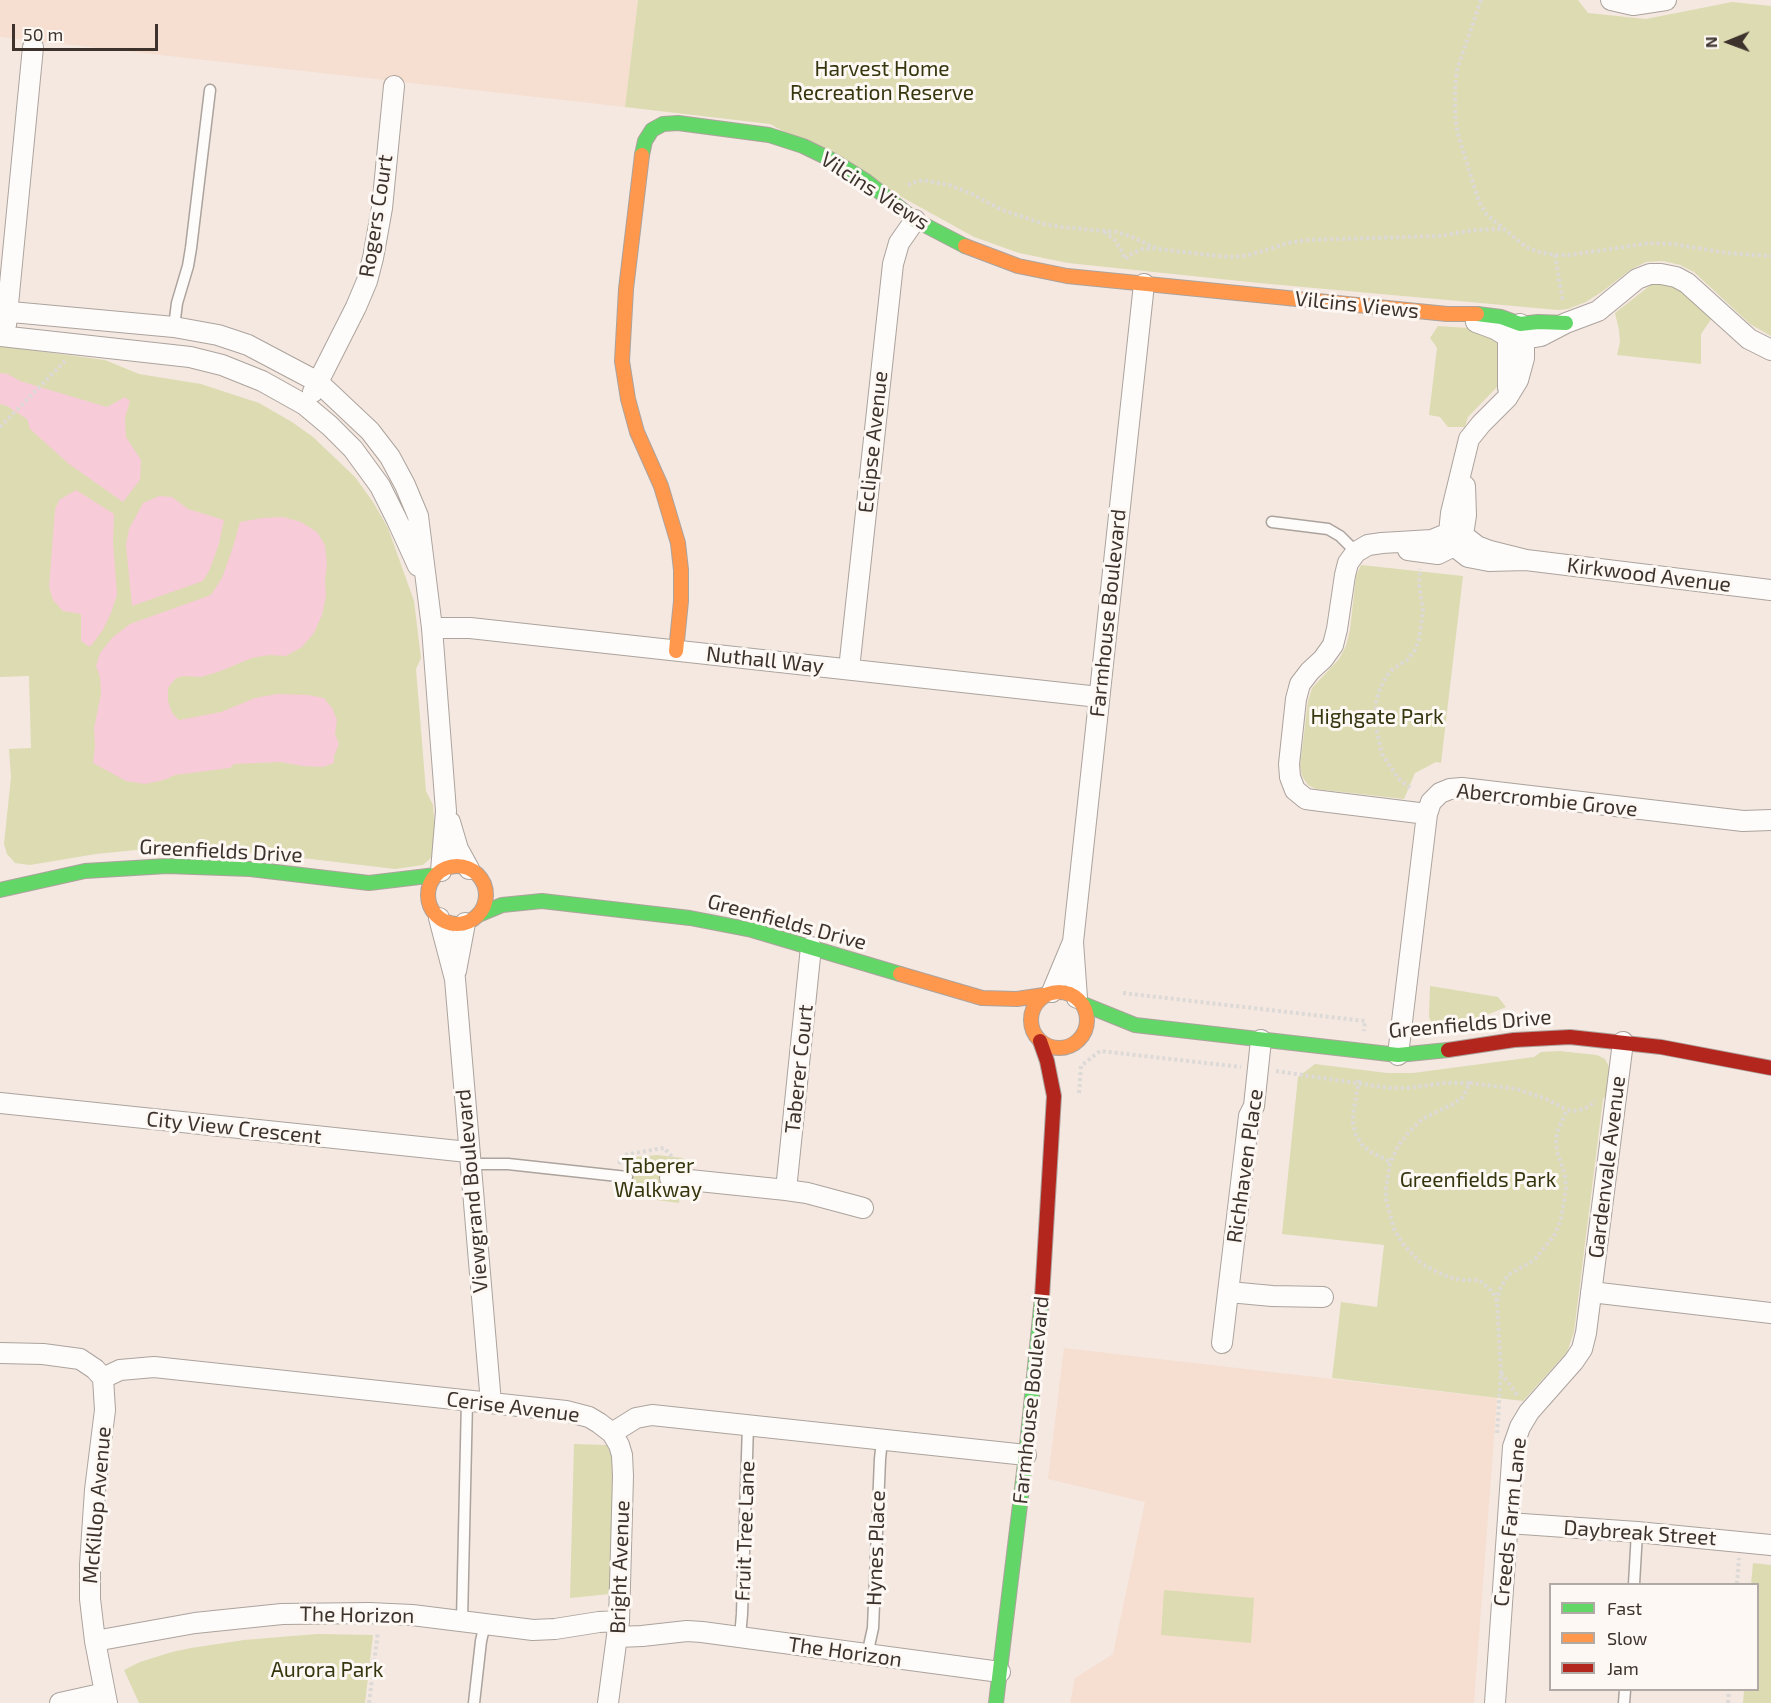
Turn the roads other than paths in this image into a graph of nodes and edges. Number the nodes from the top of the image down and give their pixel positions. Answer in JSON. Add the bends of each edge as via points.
{"nodes":[{"id":1,"x":1611,"y":0,"type":"edge"},
{"id":2,"x":1666,"y":0,"type":"edge"},
{"id":3,"x":33,"y":47,"type":"dead end"},
{"id":4,"x":394,"y":86,"type":"dead end"},
{"id":5,"x":210,"y":90,"type":"dead end"},
{"id":6,"x":915,"y":220,"type":"junction"},
{"id":7,"x":1144,"y":284,"type":"junction"},
{"id":8,"x":4,"y":312,"type":"edge"},
{"id":9,"x":1447,"y":314,"type":"joint"},
{"id":10,"x":174,"y":327,"type":"junction"},
{"id":11,"x":1517,"y":334,"type":"junction"},
{"id":12,"x":3,"y":337,"type":"edge"},
{"id":13,"x":1771,"y":350,"type":"edge"},
{"id":14,"x":318,"y":382,"type":"junction"},
{"id":15,"x":305,"y":405,"type":"junction"},
{"id":16,"x":1272,"y":522,"type":"dead end"},
{"id":17,"x":1456,"y":537,"type":"junction"},
{"id":18,"x":1382,"y":543,"type":"junction"},
{"id":19,"x":1356,"y":552,"type":"junction"},
{"id":20,"x":427,"y":588,"type":"junction"},
{"id":21,"x":1771,"y":590,"type":"edge"},
{"id":22,"x":432,"y":628,"type":"junction"},
{"id":23,"x":676,"y":651,"type":"junction"},
{"id":24,"x":849,"y":669,"type":"junction"},
{"id":25,"x":1099,"y":697,"type":"junction"},
{"id":26,"x":446,"y":811,"type":"junction"},
{"id":27,"x":1427,"y":814,"type":"junction"},
{"id":28,"x":1771,"y":820,"type":"edge"},
{"id":29,"x":1743,"y":821,"type":"junction"},
{"id":30,"x":1771,"y":829,"type":"edge"},
{"id":31,"x":438,"y":873,"type":"junction"},
{"id":32,"x":475,"y":875,"type":"junction"},
{"id":33,"x":369,"y":883,"type":"junction"},
{"id":34,"x":1,"y":886,"type":"edge"},
{"id":35,"x":542,"y":901,"type":"junction"},
{"id":36,"x":435,"y":914,"type":"junction"},
{"id":37,"x":471,"y":919,"type":"junction"},
{"id":38,"x":1073,"y":942,"type":"junction"},
{"id":39,"x":812,"y":947,"type":"junction"},
{"id":40,"x":455,"y":979,"type":"junction"},
{"id":41,"x":1048,"y":994,"type":"junction"},
{"id":42,"x":982,"y":998,"type":"junction"},
{"id":43,"x":1080,"y":1001,"type":"junction"},
{"id":44,"x":1135,"y":1025,"type":"junction"},
{"id":45,"x":1117,"y":1029,"type":"dead end"},
{"id":46,"x":1096,"y":1035,"type":"dead end"},
{"id":47,"x":1037,"y":1037,"type":"junction"},
{"id":48,"x":1261,"y":1040,"type":"junction"},
{"id":49,"x":1623,"y":1042,"type":"junction"},
{"id":50,"x":1075,"y":1043,"type":"junction"},
{"id":51,"x":1398,"y":1055,"type":"junction"},
{"id":52,"x":1771,"y":1068,"type":"edge"},
{"id":53,"x":1054,"y":1096,"type":"junction"},
{"id":54,"x":0,"y":1103,"type":"edge"},
{"id":55,"x":469,"y":1158,"type":"junction"},
{"id":56,"x":627,"y":1177,"type":"dead end"},
{"id":57,"x":674,"y":1179,"type":"road end"},
{"id":58,"x":786,"y":1190,"type":"junction"},
{"id":59,"x":863,"y":1208,"type":"dead end"},
{"id":60,"x":1229,"y":1292,"type":"junction"},
{"id":61,"x":1591,"y":1292,"type":"junction"},
{"id":62,"x":1323,"y":1297,"type":"dead end"},
{"id":63,"x":1771,"y":1313,"type":"edge"},
{"id":64,"x":1222,"y":1343,"type":"dead end"},
{"id":65,"x":0,"y":1353,"type":"edge"},
{"id":66,"x":103,"y":1378,"type":"junction"},
{"id":67,"x":467,"y":1401,"type":"junction"},
{"id":68,"x":491,"y":1403,"type":"junction"},
{"id":69,"x":748,"y":1425,"type":"junction"},
{"id":70,"x":612,"y":1433,"type":"junction"},
{"id":71,"x":882,"y":1440,"type":"junction"},
{"id":72,"x":1026,"y":1455,"type":"junction"},
{"id":73,"x":1509,"y":1523,"type":"junction"},
{"id":74,"x":1637,"y":1532,"type":"junction"},
{"id":75,"x":1771,"y":1545,"type":"edge"},
{"id":76,"x":1634,"y":1583,"type":"edge"},
{"id":77,"x":462,"y":1620,"type":"junction"},
{"id":78,"x":485,"y":1624,"type":"junction"},
{"id":79,"x":619,"y":1629,"type":"junction"},
{"id":80,"x":740,"y":1637,"type":"junction"},
{"id":81,"x":95,"y":1641,"type":"junction"},
{"id":82,"x":867,"y":1655,"type":"junction"},
{"id":83,"x":1000,"y":1672,"type":"junction"},
{"id":84,"x":106,"y":1698,"type":"edge"},
{"id":85,"x":60,"y":1703,"type":"edge"},
{"id":86,"x":474,"y":1703,"type":"edge"},
{"id":87,"x":608,"y":1703,"type":"edge"},
{"id":88,"x":996,"y":1703,"type":"edge"},
{"id":89,"x":1495,"y":1703,"type":"edge"}],
"edges":[{"from":1,"to":2,"type":"street","via":[[1633,5]]},
{"from":3,"to":8,"type":"street"},
{"from":4,"to":14,"type":"street","name":"Rogers Court","via":[[373,258],[356,307]]},
{"from":5,"to":10,"type":"lane","via":[[189,257]]},
{"from":6,"to":7,"type":"street","name":"Vilcins Views","via":[[972,250],[1018,266]]},
{"from":6,"to":23,"type":"street","name":"Vilcins Views","via":[[834,161],[769,135],[678,123],[663,124],[652,130],[645,141],[626,289],[622,361],[637,432],[661,486],[678,543],[681,601]]},
{"from":6,"to":24,"type":"street","name":"Eclipse Avenue","via":[[899,243],[893,264]]},
{"from":7,"to":9,"type":"street","name":"Vilcins Views"},
{"from":7,"to":25,"type":"street","name":"Farmhouse Boulevard"},
{"from":8,"to":10,"type":"street"},
{"from":8,"to":12,"type":"street"},
{"from":9,"to":11,"type":"street","name":"Vilcins Views"},
{"from":10,"to":14,"type":"street","via":[[248,345]]},
{"from":11,"to":13,"type":"street","via":[[1541,336],[1598,310],[1637,279],[1661,274],[1687,283],[1749,339]]},
{"from":11,"to":17,"type":"street","via":[[1524,358],[1518,380],[1469,440],[1464,461],[1466,515]]},
{"from":12,"to":15,"type":"street","via":[[190,357],[262,381]]},
{"from":14,"to":15,"type":"street","name":"Rogers Court"},
{"from":14,"to":20,"type":"street","via":[[370,431],[405,485],[418,516]]},
{"from":15,"to":20,"type":"street","via":[[353,449],[380,486]]},
{"from":16,"to":19,"type":"lane","via":[[1328,529]]},
{"from":17,"to":18,"type":"street"},
{"from":17,"to":18,"type":"street","via":[[1438,554]]},
{"from":17,"to":21,"type":"street","name":"Kirkwood Avenue","via":[[1526,560]]},
{"from":18,"to":19,"type":"street"},
{"from":19,"to":27,"type":"street","via":[[1345,575],[1333,645],[1300,684],[1290,777],[1295,790],[1306,798]]},
{"from":20,"to":22,"type":"street"},
{"from":22,"to":23,"type":"street","name":"Nuthall Way","via":[[470,628]]},
{"from":22,"to":26,"type":"street"},
{"from":23,"to":24,"type":"street","name":"Nuthall Way"},
{"from":24,"to":25,"type":"street","name":"Nuthall Way"},
{"from":25,"to":38,"type":"street","name":"Farmhouse Boulevard"},
{"from":26,"to":31,"type":"street"},
{"from":26,"to":32,"type":"street","via":[[458,849]]},
{"from":27,"to":29,"type":"street","name":"Abercrombie Grove","via":[[1440,793],[1462,788]]},
{"from":27,"to":51,"type":"street","name":"Abercrombie Grove"},
{"from":28,"to":29,"type":"street","name":"Abercrombie Grove"},
{"from":29,"to":30,"type":"street","name":"Abercrombie Grove"},
{"from":31,"to":32,"type":"street","via":[[459,866]]},
{"from":31,"to":33,"type":"street","name":"Greenfields Drive"},
{"from":31,"to":36,"type":"street","via":[[428,892]]},
{"from":32,"to":35,"type":"street","name":"Greenfields Drive"},
{"from":32,"to":37,"type":"street","via":[[485,890],[485,898],[483,907]]},
{"from":33,"to":34,"type":"street","name":"Greenfields Drive","via":[[250,869],[167,866],[85,871]]},
{"from":33,"to":36,"type":"street","name":"Greenfields Drive","via":[[407,897]]},
{"from":35,"to":37,"type":"street","name":"Greenfields Drive","via":[[502,905]]},
{"from":35,"to":39,"type":"street","name":"Greenfields Drive","via":[[690,918]]},
{"from":36,"to":37,"type":"street","via":[[451,924]]},
{"from":36,"to":40,"type":"street","name":"Viewgrand Boulevard"},
{"from":37,"to":40,"type":"street","name":"Viewgrand Boulevard"},
{"from":38,"to":41,"type":"street","name":"Farmhouse Boulevard"},
{"from":38,"to":43,"type":"street","name":"Farmhouse Boulevard"},
{"from":39,"to":42,"type":"street","name":"Greenfields Drive"},
{"from":39,"to":58,"type":"street","name":"Taberer Court"},
{"from":40,"to":55,"type":"street","name":"Viewgrand Boulevard"},
{"from":41,"to":42,"type":"street","name":"Greenfields Drive","via":[[1017,999]]},
{"from":41,"to":43,"type":"street","via":[[1065,992]]},
{"from":41,"to":47,"type":"street","via":[[1033,1008],[1031,1025]]},
{"from":42,"to":47,"type":"street","name":"Greenfields Drive"},
{"from":43,"to":44,"type":"street","name":"Greenfields Drive"},
{"from":43,"to":50,"type":"street","via":[[1087,1013],[1087,1023]]},
{"from":44,"to":45,"type":"street","name":"Greenfields Drive"},
{"from":44,"to":48,"type":"street","name":"Greenfields Drive"},
{"from":46,"to":50,"type":"street"},
{"from":47,"to":50,"type":"street","via":[[1055,1048]]},
{"from":47,"to":53,"type":"street","name":"Farmhouse Boulevard"},
{"from":48,"to":51,"type":"street","name":"Greenfields Drive"},
{"from":48,"to":60,"type":"street","name":"Richhaven Place"},
{"from":49,"to":51,"type":"street","name":"Greenfields Drive","via":[[1570,1037],[1514,1040]]},
{"from":49,"to":52,"type":"street","name":"Greenfields Drive"},
{"from":49,"to":61,"type":"street","name":"Gardenvale Avenue"},
{"from":50,"to":53,"type":"street","name":"Farmhouse Boulevard"},
{"from":53,"to":72,"type":"street","name":"Farmhouse Boulevard","via":[[1041,1306]]},
{"from":54,"to":55,"type":"street","name":"City View Crescent"},
{"from":55,"to":56,"type":"lane"},
{"from":55,"to":68,"type":"street","name":"Viewgrand Boulevard"},
{"from":57,"to":58,"type":"street"},
{"from":58,"to":59,"type":"street"},
{"from":60,"to":62,"type":"street"},
{"from":60,"to":64,"type":"street","name":"Richhaven Place"},
{"from":61,"to":63,"type":"street"},
{"from":61,"to":73,"type":"street","name":"Creeds Farm Lane","via":[[1582,1349],[1520,1427],[1513,1447]]},
{"from":65,"to":66,"type":"street","via":[[43,1353],[80,1359]]},
{"from":66,"to":67,"type":"street","name":"Cerise Avenue","via":[[120,1370],[154,1367]]},
{"from":66,"to":81,"type":"street","name":"McKillop Avenue","via":[[105,1410],[90,1565]]},
{"from":67,"to":68,"type":"street","name":"Cerise Avenue"},
{"from":67,"to":77,"type":"lane"},
{"from":68,"to":70,"type":"street","name":"Cerise Avenue","via":[[578,1413]]},
{"from":69,"to":70,"type":"street","via":[[652,1415],[636,1418]]},
{"from":69,"to":71,"type":"street"},
{"from":69,"to":80,"type":"lane","name":"Fruit Tree Lane"},
{"from":70,"to":79,"type":"street","name":"Bright Avenue","via":[[623,1464]]},
{"from":71,"to":72,"type":"street"},
{"from":71,"to":82,"type":"lane","name":"Hynes Place","via":[[873,1628]]},
{"from":72,"to":83,"type":"street","name":"Farmhouse Boulevard"},
{"from":73,"to":74,"type":"street","name":"Daybreak Street"},
{"from":73,"to":89,"type":"street","name":"Creeds Farm Lane"},
{"from":74,"to":75,"type":"street","name":"Daybreak Street"},
{"from":74,"to":76,"type":"lane"},
{"from":77,"to":78,"type":"street","name":"The Horizon"},
{"from":77,"to":81,"type":"street","name":"The Horizon","via":[[369,1613],[282,1614],[195,1623]]},
{"from":78,"to":79,"type":"street","name":"The Horizon","via":[[533,1630],[577,1624]]},
{"from":78,"to":86,"type":"lane"},
{"from":79,"to":80,"type":"street","name":"The Horizon","via":[[642,1636],[687,1630]]},
{"from":79,"to":87,"type":"street","name":"Bright Avenue"},
{"from":80,"to":82,"type":"street","name":"The Horizon"},
{"from":81,"to":84,"type":"street","name":"McKillop Avenue"},
{"from":82,"to":83,"type":"street","name":"The Horizon"},
{"from":83,"to":88,"type":"street","name":"Farmhouse Boulevard"},
{"from":84,"to":85,"type":"street"}]}
